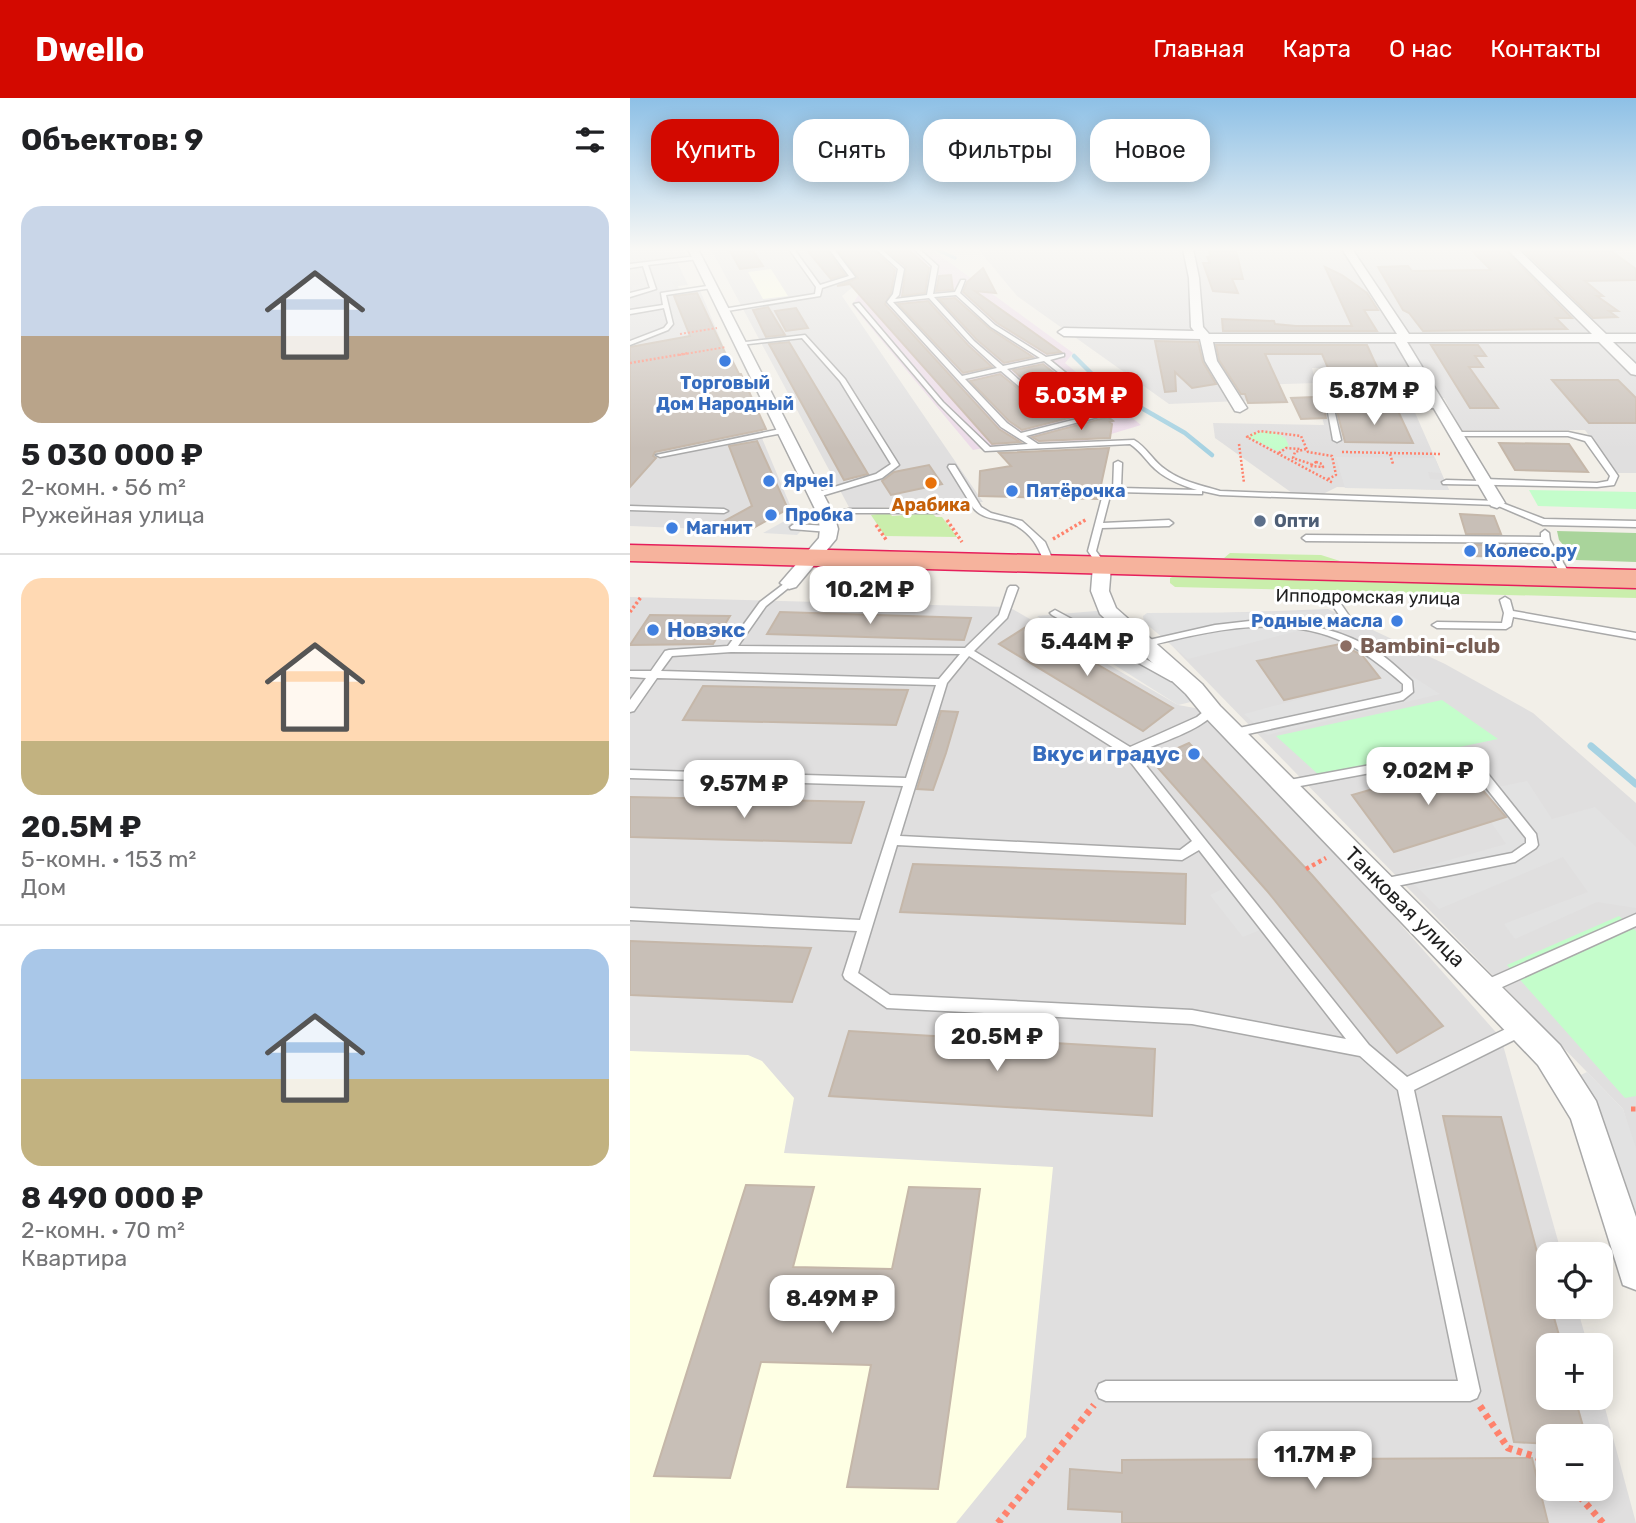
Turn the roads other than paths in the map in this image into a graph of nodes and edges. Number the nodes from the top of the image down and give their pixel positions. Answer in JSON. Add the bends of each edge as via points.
{"nodes":[{"id":1,"x":669,"y":316,"type":"edge"},
{"id":2,"x":725,"y":316,"type":"edge"},
{"id":3,"x":867,"y":316,"type":"edge"},
{"id":4,"x":902,"y":316,"type":"edge"},
{"id":5,"x":950,"y":316,"type":"edge"},
{"id":6,"x":982,"y":316,"type":"edge"},
{"id":7,"x":1196,"y":316,"type":"edge"},
{"id":8,"x":1388,"y":316,"type":"edge"},
{"id":9,"x":1578,"y":316,"type":"edge"},
{"id":10,"x":1064,"y":331,"type":"dead end"},
{"id":11,"x":1204,"y":336,"type":"junction"},
{"id":12,"x":1402,"y":338,"type":"junction"},
{"id":13,"x":1603,"y":338,"type":"junction"},
{"id":14,"x":1636,"y":338,"type":"edge"},
{"id":15,"x":630,"y":343,"type":"edge"},
{"id":16,"x":735,"y":344,"type":"junction"},
{"id":17,"x":1062,"y":355,"type":"dead end"},
{"id":18,"x":1044,"y":358,"type":"junction"},
{"id":19,"x":1003,"y":369,"type":"junction"},
{"id":20,"x":1636,"y":370,"type":"edge"},
{"id":21,"x":961,"y":379,"type":"junction"},
{"id":22,"x":1094,"y":398,"type":"dead end"},
{"id":23,"x":1440,"y":407,"type":"junction"},
{"id":24,"x":1240,"y":408,"type":"dead end"},
{"id":25,"x":1050,"y":411,"type":"dead end"},
{"id":26,"x":1109,"y":413,"type":"dead end"},
{"id":27,"x":785,"y":430,"type":"junction"},
{"id":28,"x":1457,"y":434,"type":"junction"},
{"id":29,"x":1022,"y":435,"type":"junction"},
{"id":30,"x":1337,"y":440,"type":"road end"},
{"id":31,"x":1036,"y":446,"type":"junction"},
{"id":32,"x":660,"y":455,"type":"dead end"},
{"id":33,"x":1118,"y":463,"type":"dead end"},
{"id":34,"x":952,"y":467,"type":"dead end"},
{"id":35,"x":1447,"y":482,"type":"dead end"},
{"id":36,"x":1485,"y":482,"type":"junction"},
{"id":37,"x":1354,"y":489,"type":"dead end"},
{"id":38,"x":1220,"y":493,"type":"junction"},
{"id":39,"x":818,"y":495,"type":"junction"},
{"id":40,"x":1106,"y":496,"type":"dead end"},
{"id":41,"x":1356,"y":499,"type":"junction"},
{"id":42,"x":972,"y":503,"type":"junction"},
{"id":43,"x":1497,"y":503,"type":"junction"},
{"id":44,"x":630,"y":508,"type":"edge"},
{"id":45,"x":724,"y":511,"type":"dead end"},
{"id":46,"x":828,"y":522,"type":"junction"},
{"id":47,"x":1543,"y":522,"type":"junction"},
{"id":48,"x":1169,"y":523,"type":"dead end"},
{"id":49,"x":1636,"y":524,"type":"edge"},
{"id":50,"x":1098,"y":526,"type":"junction"},
{"id":51,"x":794,"y":527,"type":"dead end"},
{"id":52,"x":1306,"y":537,"type":"dead end"},
{"id":53,"x":1546,"y":540,"type":"junction"},
{"id":54,"x":630,"y":553,"type":"edge"},
{"id":55,"x":773,"y":556,"type":"junction"},
{"id":56,"x":810,"y":557,"type":"junction"},
{"id":57,"x":862,"y":558,"type":"junction"},
{"id":58,"x":1050,"y":565,"type":"junction"},
{"id":59,"x":1101,"y":578,"type":"junction"},
{"id":60,"x":1567,"y":578,"type":"junction"},
{"id":61,"x":1636,"y":579,"type":"edge"},
{"id":62,"x":1161,"y":580,"type":"junction"},
{"id":63,"x":756,"y":582,"type":"junction"},
{"id":64,"x":789,"y":583,"type":"junction"},
{"id":65,"x":847,"y":585,"type":"junction"},
{"id":66,"x":636,"y":588,"type":"edge"},
{"id":67,"x":1013,"y":588,"type":"junction"},
{"id":68,"x":1331,"y":596,"type":"junction"},
{"id":69,"x":1636,"y":603,"type":"edge"},
{"id":70,"x":1507,"y":607,"type":"junction"},
{"id":71,"x":1055,"y":613,"type":"dead end"},
{"id":72,"x":1360,"y":623,"type":"dead end"},
{"id":73,"x":1437,"y":625,"type":"dead end"},
{"id":74,"x":1636,"y":636,"type":"edge"},
{"id":75,"x":1144,"y":644,"type":"junction"},
{"id":76,"x":731,"y":649,"type":"junction"},
{"id":77,"x":968,"y":652,"type":"junction"},
{"id":78,"x":630,"y":674,"type":"edge"},
{"id":79,"x":653,"y":675,"type":"junction"},
{"id":80,"x":942,"y":682,"type":"junction"},
{"id":81,"x":1194,"y":689,"type":"junction"},
{"id":82,"x":630,"y":708,"type":"edge"},
{"id":83,"x":1212,"y":711,"type":"junction"},
{"id":84,"x":1234,"y":733,"type":"junction"},
{"id":85,"x":1129,"y":752,"type":"junction"},
{"id":86,"x":630,"y":774,"type":"edge"},
{"id":87,"x":909,"y":782,"type":"junction"},
{"id":88,"x":1284,"y":785,"type":"junction"},
{"id":89,"x":891,"y":840,"type":"junction"},
{"id":90,"x":1201,"y":841,"type":"junction"},
{"id":91,"x":1382,"y":884,"type":"junction"},
{"id":92,"x":630,"y":914,"type":"edge"},
{"id":93,"x":1636,"y":920,"type":"edge"},
{"id":94,"x":864,"y":926,"type":"junction"},
{"id":95,"x":1484,"y":988,"type":"junction"},
{"id":96,"x":1523,"y":1027,"type":"junction"},
{"id":97,"x":1364,"y":1050,"type":"junction"},
{"id":98,"x":1405,"y":1086,"type":"junction"},
{"id":99,"x":1636,"y":1272,"type":"edge"},
{"id":100,"x":1106,"y":1391,"type":"road end"}],
"edges":[{"from":1,"to":15,"type":"lane","via":[[666,329]]},
{"from":2,"to":16,"type":"street"},
{"from":3,"to":31,"type":"lane","via":[[941,403],[988,449]]},
{"from":4,"to":21,"type":"lane"},
{"from":5,"to":19,"type":"lane"},
{"from":6,"to":18,"type":"lane"},
{"from":7,"to":11,"type":"street"},
{"from":8,"to":12,"type":"street"},
{"from":9,"to":13,"type":"street"},
{"from":10,"to":11,"type":"street"},
{"from":11,"to":12,"type":"street"},
{"from":11,"to":24,"type":"street","via":[[1211,361]]},
{"from":12,"to":13,"type":"street"},
{"from":12,"to":23,"type":"street"},
{"from":13,"to":14,"type":"street"},
{"from":13,"to":20,"type":"street"},
{"from":16,"to":27,"type":"street"},
{"from":16,"to":39,"type":"lane","via":[[803,336],[848,387],[895,465],[879,475]]},
{"from":17,"to":18,"type":"lane"},
{"from":18,"to":19,"type":"lane"},
{"from":18,"to":22,"type":"lane"},
{"from":19,"to":21,"type":"lane"},
{"from":19,"to":25,"type":"lane"},
{"from":21,"to":29,"type":"lane","via":[[1004,425]]},
{"from":23,"to":28,"type":"street"},
{"from":23,"to":30,"type":"lane","via":[[1330,407]]},
{"from":26,"to":29,"type":"lane"},
{"from":27,"to":32,"type":"lane"},
{"from":27,"to":39,"type":"street"},
{"from":28,"to":36,"type":"street"},
{"from":28,"to":36,"type":"lane","via":[[1582,436],[1614,476],[1611,483],[1597,485]]},
{"from":29,"to":31,"type":"lane"},
{"from":31,"to":38,"type":"lane","via":[[1131,442],[1184,484]]},
{"from":33,"to":38,"type":"lane","via":[[1117,490]]},
{"from":34,"to":42,"type":"lane"},
{"from":35,"to":36,"type":"lane"},
{"from":36,"to":43,"type":"street"},
{"from":37,"to":41,"type":"lane"},
{"from":38,"to":41,"type":"lane"},
{"from":39,"to":46,"type":"street"},
{"from":40,"to":50,"type":"lane"},
{"from":41,"to":43,"type":"lane"},
{"from":42,"to":46,"type":"lane","via":[[938,511],[849,511]]},
{"from":42,"to":58,"type":"lane","via":[[988,514],[1019,523],[1042,544]]},
{"from":43,"to":47,"type":"lane"},
{"from":44,"to":45,"type":"lane"},
{"from":46,"to":51,"type":"lane"},
{"from":46,"to":56,"type":"street","via":[[827,539]]},
{"from":47,"to":49,"type":"lane"},
{"from":47,"to":53,"type":"lane"},
{"from":48,"to":50,"type":"lane"},
{"from":50,"to":59,"type":"lane","via":[[1092,551]]},
{"from":52,"to":53,"type":"lane"},
{"from":53,"to":60,"type":"lane"},
{"from":54,"to":55,"type":"highway"},
{"from":55,"to":56,"type":"highway"},
{"from":55,"to":63,"type":"highway","via":[[778,569]]},
{"from":56,"to":57,"type":"highway"},
{"from":56,"to":64,"type":"street"},
{"from":57,"to":58,"type":"highway"},
{"from":57,"to":65,"type":"highway","via":[[843,571]]},
{"from":58,"to":59,"type":"highway"},
{"from":59,"to":62,"type":"highway","name":"Ипподромская улица"},
{"from":59,"to":67,"type":"highway"},
{"from":59,"to":75,"type":"street","name":"Танковая улица","via":[[1107,610]]},
{"from":60,"to":61,"type":"highway","name":"Ипподромская улица"},
{"from":60,"to":62,"type":"highway","name":"Ипподромская улица"},
{"from":62,"to":68,"type":"highway","name":"Ипподромская улица"},
{"from":63,"to":64,"type":"highway"},
{"from":63,"to":66,"type":"highway"},
{"from":64,"to":65,"type":"highway"},
{"from":64,"to":76,"type":"lane","via":[[763,604]]},
{"from":65,"to":67,"type":"highway"},
{"from":67,"to":77,"type":"lane","via":[[1004,616]]},
{"from":68,"to":70,"type":"highway","name":"Ипподромская улица"},
{"from":68,"to":72,"type":"lane","via":[[1349,623]]},
{"from":69,"to":70,"type":"highway","name":"Ипподромская улица"},
{"from":70,"to":73,"type":"lane","via":[[1506,626]]},
{"from":70,"to":74,"type":"lane"},
{"from":71,"to":81,"type":"lane"},
{"from":75,"to":81,"type":"street","name":"Танковая улица"},
{"from":75,"to":84,"type":"lane","via":[[1211,627],[1300,624],[1361,645],[1408,682],[1404,696]]},
{"from":76,"to":77,"type":"lane"},
{"from":76,"to":79,"type":"lane","via":[[669,653]]},
{"from":77,"to":80,"type":"lane"},
{"from":77,"to":85,"type":"lane"},
{"from":78,"to":79,"type":"lane"},
{"from":79,"to":80,"type":"lane"},
{"from":79,"to":82,"type":"lane"},
{"from":80,"to":87,"type":"lane"},
{"from":81,"to":83,"type":"street","name":"Танковая улица"},
{"from":83,"to":84,"type":"street","name":"Танковая улица"},
{"from":83,"to":85,"type":"lane"},
{"from":84,"to":88,"type":"street","name":"Танковая улица"},
{"from":85,"to":90,"type":"lane"},
{"from":86,"to":87,"type":"lane"},
{"from":87,"to":89,"type":"lane"},
{"from":88,"to":91,"type":"street","name":"Танковая улица"},
{"from":88,"to":91,"type":"lane","via":[[1459,755],[1472,762],[1532,837],[1532,845],[1515,857]]},
{"from":89,"to":90,"type":"lane","via":[[1182,855]]},
{"from":89,"to":94,"type":"lane"},
{"from":90,"to":97,"type":"lane"},
{"from":91,"to":95,"type":"street","name":"Танковая улица"},
{"from":92,"to":94,"type":"lane"},
{"from":93,"to":95,"type":"lane"},
{"from":94,"to":97,"type":"lane","via":[[850,975],[887,1001],[1192,1017]]},
{"from":95,"to":96,"type":"street","name":"Танковая улица"},
{"from":96,"to":98,"type":"lane"},
{"from":96,"to":99,"type":"street","name":"Танковая улица","via":[[1549,1055],[1585,1112]]},
{"from":97,"to":98,"type":"lane"},
{"from":98,"to":100,"type":"lane","via":[[1470,1391]]}]}
